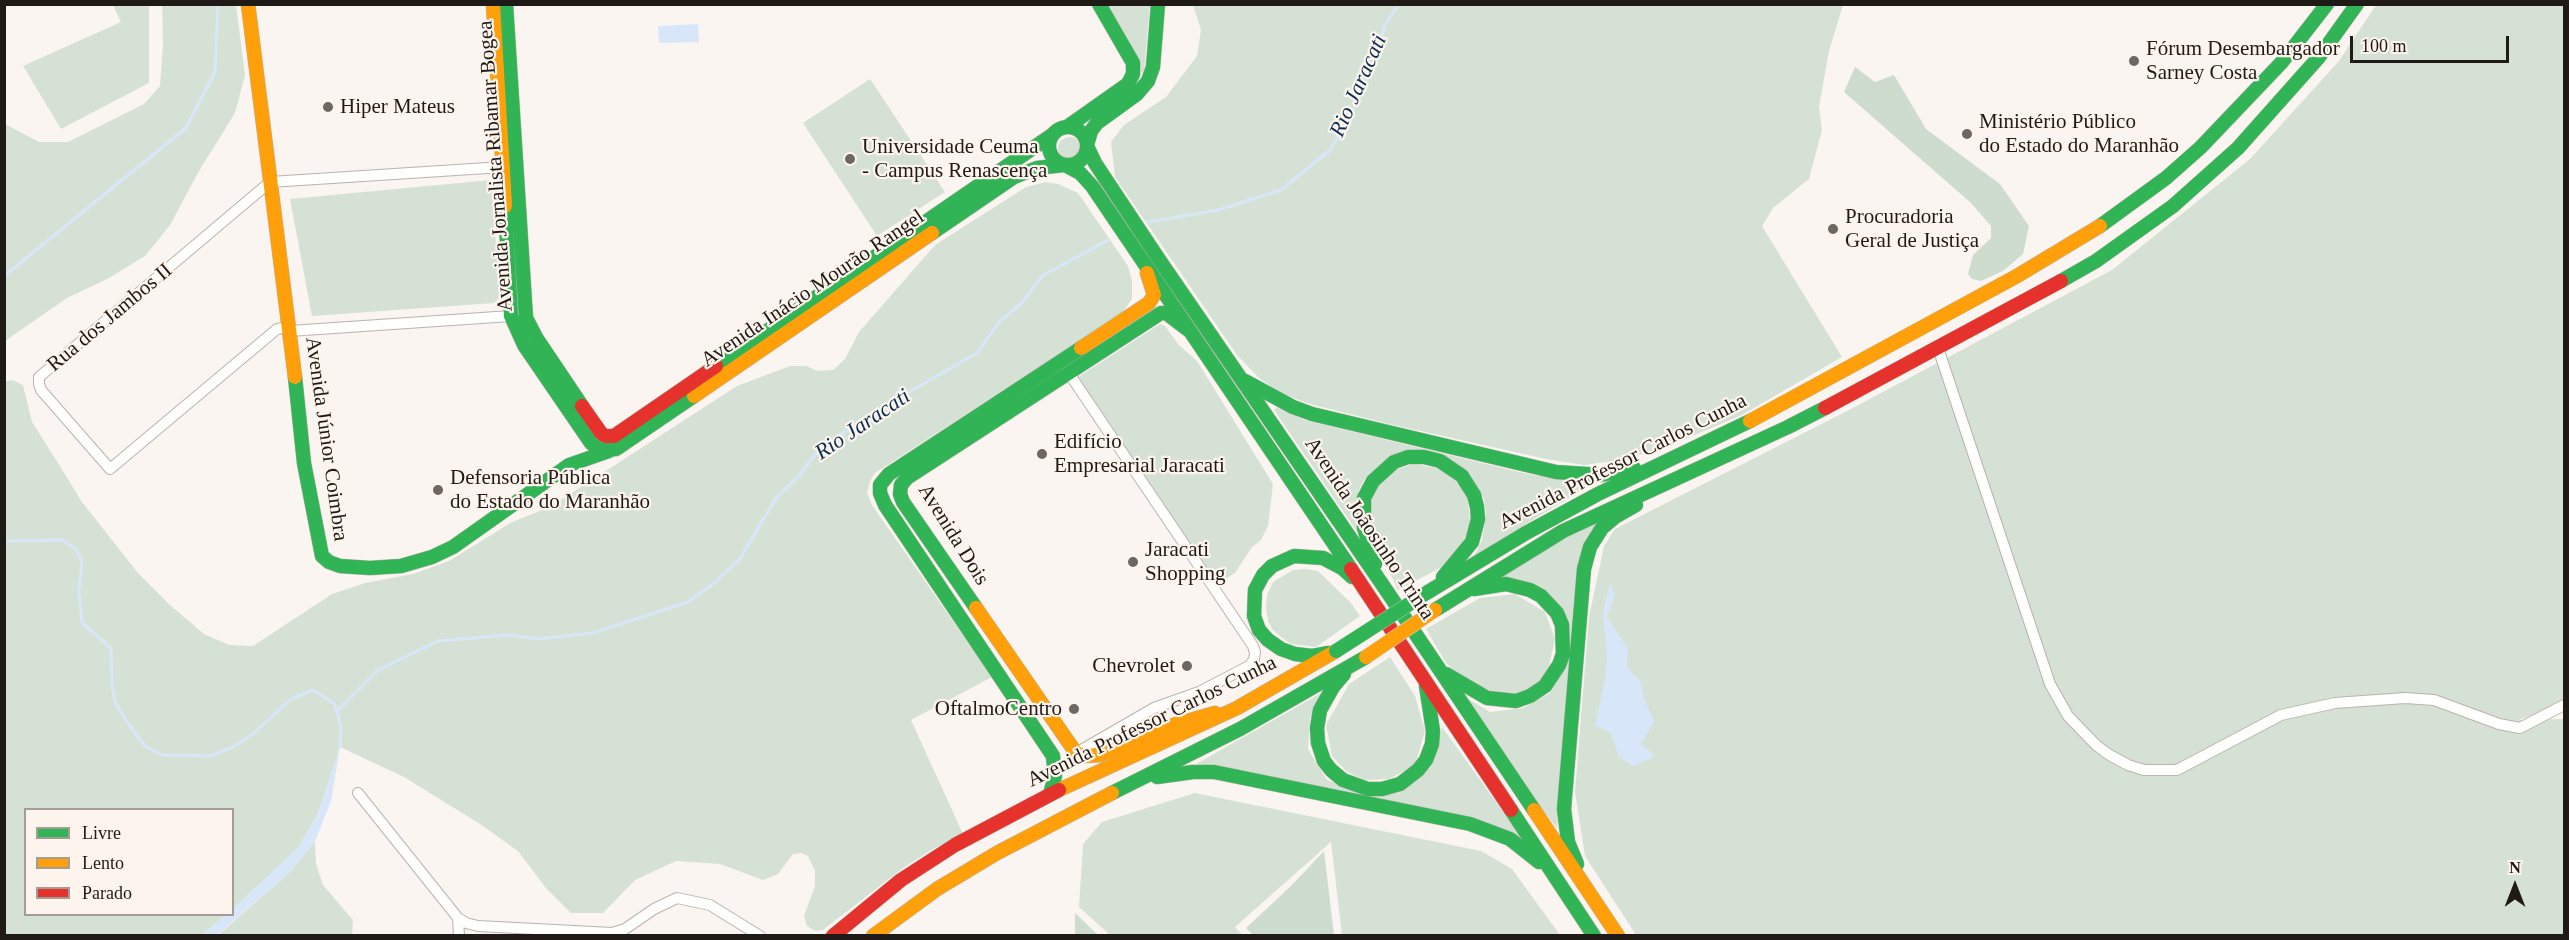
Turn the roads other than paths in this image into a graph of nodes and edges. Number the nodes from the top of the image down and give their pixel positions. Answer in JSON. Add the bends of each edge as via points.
{"nodes":[{"id":1,"x":248,"y":4,"type":"edge"},
{"id":2,"x":493,"y":4,"type":"edge"},
{"id":3,"x":506,"y":4,"type":"edge"},
{"id":4,"x":1099,"y":4,"type":"edge"},
{"id":5,"x":1158,"y":4,"type":"edge"},
{"id":6,"x":2327,"y":4,"type":"edge"},
{"id":7,"x":2350,"y":4,"type":"edge"},
{"id":8,"x":2358,"y":4,"type":"edge"},
{"id":9,"x":2339,"y":32,"type":"junction"},
{"id":10,"x":1067,"y":127,"type":"junction"},
{"id":11,"x":1052,"y":135,"type":"junction"},
{"id":12,"x":1087,"y":145,"type":"junction"},
{"id":13,"x":1065,"y":165,"type":"junction"},
{"id":14,"x":503,"y":168,"type":"junction"},
{"id":15,"x":270,"y":182,"type":"junction"},
{"id":16,"x":1144,"y":262,"type":"junction"},
{"id":17,"x":511,"y":316,"type":"junction"},
{"id":18,"x":290,"y":331,"type":"junction"},
{"id":19,"x":1191,"y":332,"type":"junction"},
{"id":20,"x":1938,"y":348,"type":"junction"},
{"id":21,"x":1068,"y":372,"type":"junction"},
{"id":22,"x":1240,"y":377,"type":"junction"},
{"id":23,"x":614,"y":436,"type":"joint"},
{"id":24,"x":613,"y":450,"type":"junction"},
{"id":25,"x":1681,"y":455,"type":"junction"},
{"id":26,"x":1701,"y":468,"type":"junction"},
{"id":27,"x":1382,"y":584,"type":"junction"},
{"id":28,"x":1432,"y":589,"type":"junction"},
{"id":29,"x":969,"y":599,"type":"junction"},
{"id":30,"x":1374,"y":602,"type":"junction"},
{"id":31,"x":954,"y":609,"type":"junction"},
{"id":32,"x":1438,"y":609,"type":"junction"},
{"id":33,"x":1336,"y":651,"type":"junction"},
{"id":34,"x":1361,"y":659,"type":"junction"},
{"id":35,"x":1437,"y":666,"type":"junction"},
{"id":36,"x":1423,"y":675,"type":"junction"},
{"id":37,"x":2565,"y":705,"type":"edge"},
{"id":38,"x":1237,"y":708,"type":"junction"},
{"id":39,"x":1118,"y":748,"type":"junction"},
{"id":40,"x":1076,"y":753,"type":"junction"},
{"id":41,"x":1103,"y":768,"type":"junction"},
{"id":42,"x":1131,"y":784,"type":"junction"},
{"id":43,"x":358,"y":793,"type":"dead end"},
{"id":44,"x":1050,"y":794,"type":"junction"},
{"id":45,"x":1562,"y":886,"type":"junction"},
{"id":46,"x":1588,"y":891,"type":"junction"},
{"id":47,"x":458,"y":918,"type":"junction"},
{"id":48,"x":459,"y":936,"type":"edge"},
{"id":49,"x":760,"y":936,"type":"edge"},
{"id":50,"x":833,"y":936,"type":"edge"},
{"id":51,"x":873,"y":936,"type":"edge"},
{"id":52,"x":1594,"y":936,"type":"edge"},
{"id":53,"x":1618,"y":936,"type":"edge"}],
"edges":[{"from":1,"to":15,"type":"main road","name":"Avenida Júnior Coimbra"},
{"from":2,"to":14,"type":"main road","name":"Avenida Jornalista Ribamar Bogea"},
{"from":3,"to":23,"type":"main road","name":"Avenida Jornalista Ribamar Bogea","via":[[526,318],[601,433]]},
{"from":4,"to":10,"type":"main road","via":[[1133,63],[1134,74],[1128,84]]},
{"from":5,"to":12,"type":"main road","via":[[1153,67],[1148,81],[1137,94],[1097,123]]},
{"from":6,"to":25,"type":"main road","name":"Avenida Professor Carlos Cunha","via":[[2282,62],[2201,147],[2109,220],[1870,358]]},
{"from":7,"to":9,"type":"main road"},
{"from":8,"to":9,"type":"main road","name":"Avenida Professor Carlos Cunha"},
{"from":9,"to":20,"type":"main road","name":"Avenida Professor Carlos Cunha","via":[[2238,148],[2173,206],[2096,261]]},
{"from":10,"to":11,"type":"main road"},
{"from":10,"to":12,"type":"main road","via":[[1079,131]]},
{"from":11,"to":13,"type":"main road","via":[[1050,151],[1055,160]]},
{"from":11,"to":23,"type":"main road","name":"Avenida Inácio Mourão Rangel"},
{"from":12,"to":13,"type":"main road","via":[[1080,161]]},
{"from":12,"to":22,"type":"main road","name":"Avenida Joãosinho Trinta","via":[[1095,163]]},
{"from":13,"to":16,"type":"main road","name":"Avenida Joãosinho Trinta","via":[[1086,178]]},
{"from":13,"to":24,"type":"main road","name":"Avenida Inácio Mourão Rangel","via":[[1037,168],[1014,177]]},
{"from":14,"to":15,"type":"street"},
{"from":14,"to":17,"type":"main road","name":"Avenida Jornalista Ribamar Bogea"},
{"from":15,"to":18,"type":"main road","name":"Avenida Júnior Coimbra"},
{"from":15,"to":18,"type":"street","name":"Rua dos Jambos II","via":[[39,377],[39,384],[110,469],[274,330]]},
{"from":16,"to":19,"type":"main road","name":"Avenida Joãosinho Trinta"},
{"from":16,"to":31,"type":"main road","name":"Avenida Dois","via":[[1153,291],[1149,303],[881,481],[885,505]]},
{"from":17,"to":18,"type":"street"},
{"from":17,"to":24,"type":"main road","name":"Avenida Jornalista Ribamar Bogea","via":[[524,345],[591,444],[600,450]]},
{"from":18,"to":24,"type":"main road","name":"Avenida Júnior Coimbra","via":[[314,525],[322,556],[333,565],[394,567],[443,553],[569,465]]},
{"from":19,"to":21,"type":"main road","name":"Avenida Dois","via":[[1161,313]]},
{"from":19,"to":30,"type":"main road","name":"Avenida Joãosinho Trinta"},
{"from":20,"to":26,"type":"main road","name":"Avenida Professor Carlos Cunha"},
{"from":20,"to":37,"type":"street","via":[[2050,684],[2068,716],[2108,754],[2144,770],[2178,770],[2281,715],[2335,703],[2434,700],[2520,728]]},
{"from":21,"to":29,"type":"main road","name":"Avenida Dois","via":[[901,485],[903,502]]},
{"from":21,"to":40,"type":"street","via":[[1255,649],[1249,666],[1199,692],[1154,708]]},
{"from":22,"to":25,"type":"main road","via":[[1272,397],[1312,414],[1556,472],[1616,474]]},
{"from":22,"to":27,"type":"main road","name":"Avenida Joãosinho Trinta"},
{"from":25,"to":28,"type":"main road","name":"Avenida Professor Carlos Cunha","via":[[1526,532]]},
{"from":26,"to":32,"type":"main road","name":"Avenida Professor Carlos Cunha","via":[[1563,531]]},
{"from":26,"to":46,"type":"main road","via":[[1615,517],[1595,538],[1586,558],[1564,809],[1568,842]]},
{"from":27,"to":28,"type":"main road","via":[[1364,528],[1364,498],[1373,481],[1394,462],[1424,457],[1440,461],[1462,476],[1474,495],[1478,519],[1472,542]]},
{"from":27,"to":35,"type":"main road","name":"Avenida Joãosinho Trinta"},
{"from":28,"to":33,"type":"main road","name":"Avenida Professor Carlos Cunha","bridge":true},
{"from":29,"to":31,"type":"main road"},
{"from":29,"to":40,"type":"main road","name":"Avenida Dois"},
{"from":30,"to":33,"type":"main road","via":[[1342,568],[1323,558],[1294,556],[1276,563],[1263,575],[1255,590],[1253,607],[1256,623],[1268,640],[1295,654],[1312,656]]},
{"from":30,"to":36,"type":"main road","name":"Avenida Joãosinho Trinta"},
{"from":31,"to":44,"type":"main road","name":"Avenida Dois","via":[[1053,756],[1055,776]]},
{"from":32,"to":34,"type":"main road","name":"Avenida Professor Carlos Cunha","bridge":true},
{"from":32,"to":35,"type":"main road","via":[[1482,586],[1506,584],[1524,588],[1541,596],[1557,613],[1563,647],[1559,665],[1549,681],[1516,701],[1487,698]]},
{"from":33,"to":38,"type":"main road","name":"Avenida Professor Carlos Cunha"},
{"from":34,"to":36,"type":"main road","via":[[1324,700],[1317,735],[1330,770],[1342,780],[1368,789],[1400,784],[1418,770],[1429,754],[1433,726]]},
{"from":34,"to":42,"type":"main road","name":"Avenida Professor Carlos Cunha","via":[[1240,729]]},
{"from":35,"to":46,"type":"main road","name":"Avenida Joãosinho Trinta"},
{"from":36,"to":45,"type":"main road","name":"Avenida Joãosinho Trinta"},
{"from":38,"to":39,"type":"main road","via":[[1181,722]]},
{"from":38,"to":41,"type":"main road","name":"Avenida Professor Carlos Cunha"},
{"from":39,"to":40,"type":"main road","via":[[1092,756]]},
{"from":39,"to":41,"type":"main road"},
{"from":41,"to":44,"type":"main road","name":"Avenida Professor Carlos Cunha"},
{"from":42,"to":45,"type":"main road","via":[[1170,774],[1214,772],[1470,824],[1510,839]]},
{"from":42,"to":51,"type":"main road","name":"Avenida Professor Carlos Cunha","via":[[997,853],[937,889]]},
{"from":43,"to":47,"type":"street"},
{"from":44,"to":50,"type":"main road","name":"Avenida Professor Carlos Cunha","via":[[955,845],[902,880]]},
{"from":45,"to":52,"type":"main road","name":"Avenida Joãosinho Trinta"},
{"from":46,"to":53,"type":"main road","name":"Avenida Joãosinho Trinta"},
{"from":47,"to":48,"type":"street"},
{"from":47,"to":49,"type":"street","via":[[478,926],[612,933],[676,898],[710,905]]}]}
